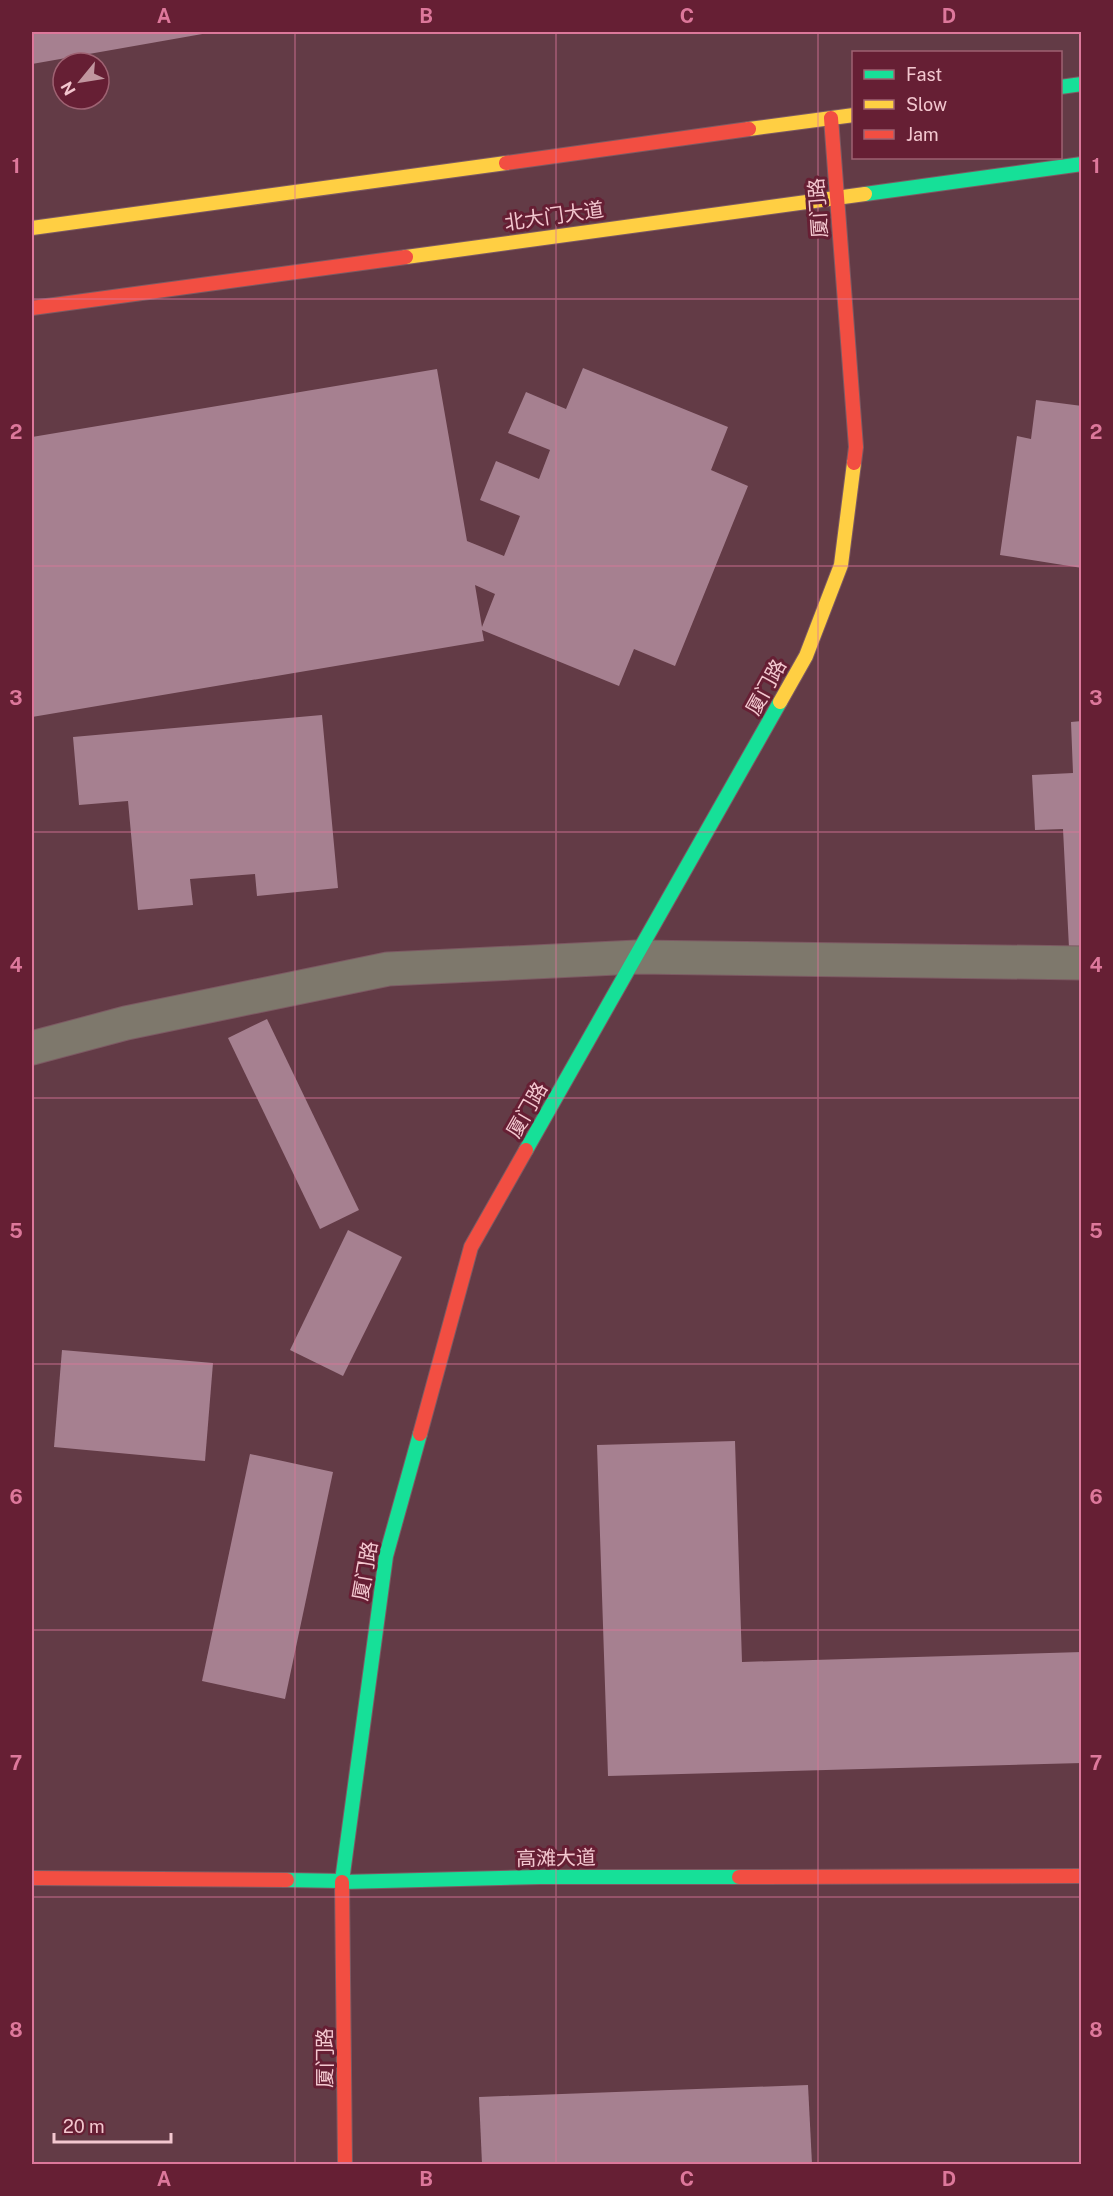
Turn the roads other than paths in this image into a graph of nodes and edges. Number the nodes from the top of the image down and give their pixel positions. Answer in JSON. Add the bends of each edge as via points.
{"nodes":[{"id":1,"x":1082,"y":84,"type":"edge"},
{"id":2,"x":1062,"y":87,"type":"edge"},
{"id":3,"x":852,"y":114,"type":"edge"},
{"id":4,"x":831,"y":117,"type":"junction"},
{"id":5,"x":1082,"y":164,"type":"edge"},
{"id":6,"x":837,"y":197,"type":"junction"},
{"id":7,"x":32,"y":228,"type":"edge"},
{"id":8,"x":32,"y":308,"type":"edge"},
{"id":9,"x":637,"y":957,"type":"junction"},
{"id":10,"x":1082,"y":963,"type":"edge"},
{"id":11,"x":32,"y":1048,"type":"edge"},
{"id":12,"x":1082,"y":1876,"type":"edge"},
{"id":13,"x":32,"y":1878,"type":"edge"},
{"id":14,"x":342,"y":1881,"type":"junction"},
{"id":15,"x":345,"y":2164,"type":"edge"}],
"edges":[{"from":1,"to":2,"type":"main road"},
{"from":3,"to":4,"type":"main road"},
{"from":4,"to":6,"type":"main road","name":"厦门路"},
{"from":4,"to":7,"type":"main road"},
{"from":5,"to":6,"type":"main road","name":"北大门大道"},
{"from":6,"to":8,"type":"main road","name":"北大门大道"},
{"from":6,"to":9,"type":"main road","name":"厦门路","via":[[856,447],[840,566],[806,656]]},
{"from":9,"to":10,"type":"street"},
{"from":9,"to":11,"type":"street","via":[[388,969],[126,1023]]},
{"from":9,"to":14,"type":"main road","name":"厦门路","via":[[471,1247],[386,1556]]},
{"from":12,"to":14,"type":"main road","name":"高滩大道"},
{"from":13,"to":14,"type":"main road","name":"高滩大道"},
{"from":14,"to":15,"type":"main road","name":"厦门路"}]}
